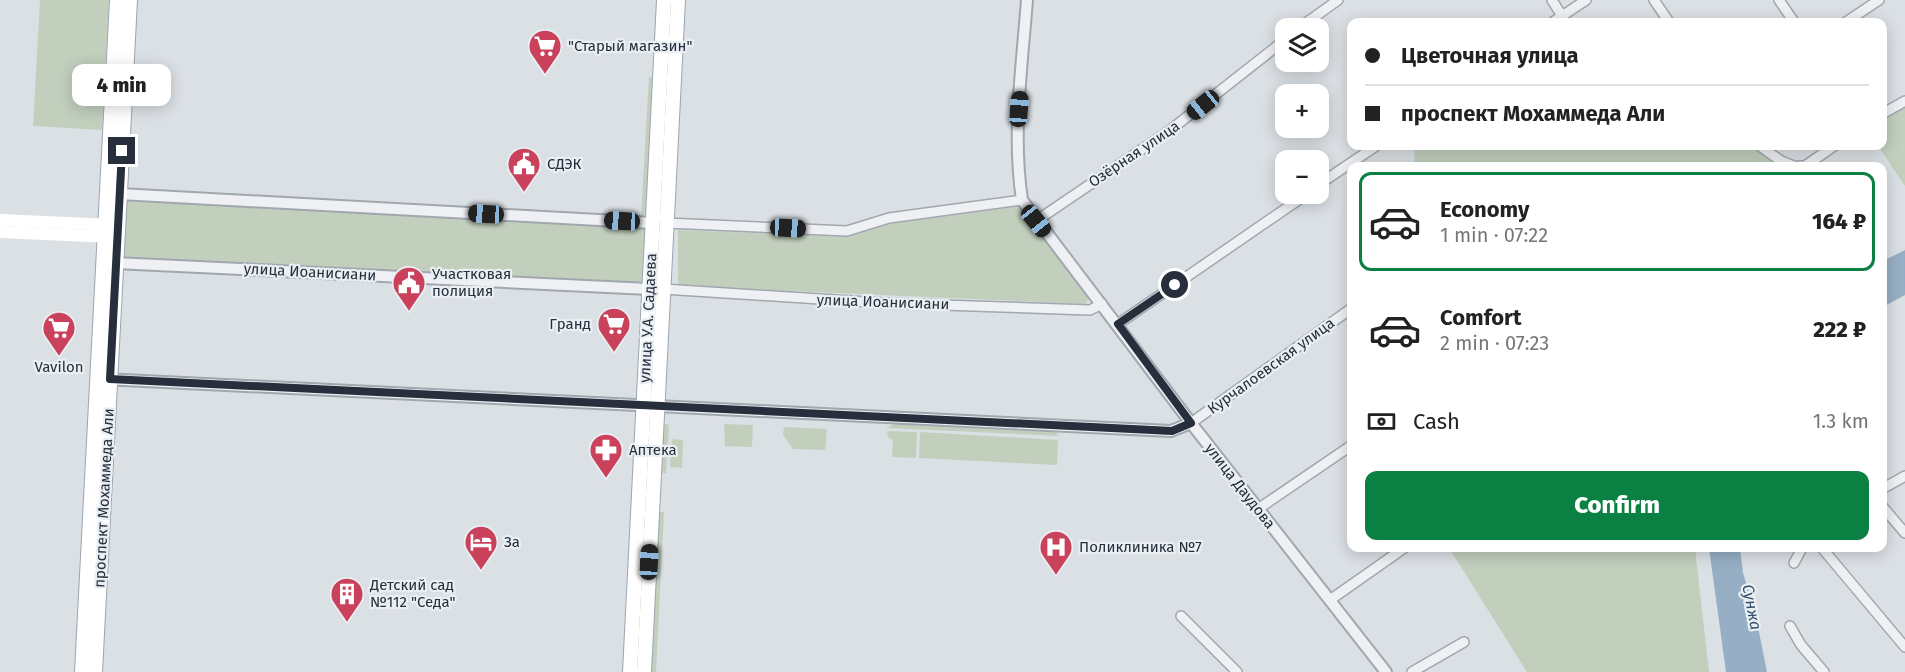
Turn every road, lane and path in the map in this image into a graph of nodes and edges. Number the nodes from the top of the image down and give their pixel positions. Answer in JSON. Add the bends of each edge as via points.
{"nodes":[{"id":1,"x":117,"y":0,"type":"edge"},
{"id":2,"x":130,"y":0,"type":"edge"},
{"id":3,"x":664,"y":0,"type":"edge"},
{"id":4,"x":678,"y":0,"type":"edge"},
{"id":5,"x":1027,"y":0,"type":"edge"},
{"id":6,"x":1338,"y":0,"type":"edge"},
{"id":7,"x":1552,"y":0,"type":"edge"},
{"id":8,"x":1586,"y":0,"type":"edge"},
{"id":9,"x":1654,"y":0,"type":"edge"},
{"id":10,"x":1779,"y":0,"type":"edge"},
{"id":11,"x":1879,"y":0,"type":"edge"},
{"id":12,"x":1562,"y":16,"type":"junction"},
{"id":13,"x":1313,"y":18,"type":"edge"},
{"id":14,"x":1559,"y":18,"type":"edge"},
{"id":15,"x":1666,"y":18,"type":"edge"},
{"id":16,"x":1791,"y":18,"type":"edge"},
{"id":17,"x":1852,"y":18,"type":"edge"},
{"id":18,"x":1275,"y":48,"type":"edge"},
{"id":19,"x":1905,"y":101,"type":"edge"},
{"id":20,"x":1887,"y":111,"type":"edge"},
{"id":21,"x":1370,"y":150,"type":"edge"},
{"id":22,"x":1766,"y":150,"type":"edge"},
{"id":23,"x":1828,"y":150,"type":"edge"},
{"id":24,"x":1352,"y":162,"type":"edge"},
{"id":25,"x":1788,"y":162,"type":"edge"},
{"id":26,"x":1811,"y":162,"type":"edge"},
{"id":27,"x":1347,"y":166,"type":"edge"},
{"id":28,"x":1329,"y":178,"type":"edge"},
{"id":29,"x":120,"y":194,"type":"junction"},
{"id":30,"x":1022,"y":200,"type":"junction"},
{"id":31,"x":1292,"y":204,"type":"edge"},
{"id":32,"x":0,"y":220,"type":"edge"},
{"id":33,"x":1036,"y":221,"type":"junction"},
{"id":34,"x":659,"y":223,"type":"junction"},
{"id":35,"x":111,"y":231,"type":"junction"},
{"id":36,"x":0,"y":232,"type":"edge"},
{"id":37,"x":115,"y":263,"type":"junction"},
{"id":38,"x":656,"y":289,"type":"junction"},
{"id":39,"x":1102,"y":304,"type":"junction"},
{"id":40,"x":1347,"y":312,"type":"edge"},
{"id":41,"x":1118,"y":324,"type":"junction"},
{"id":42,"x":104,"y":379,"type":"junction"},
{"id":43,"x":650,"y":405,"type":"junction"},
{"id":44,"x":1191,"y":423,"type":"junction"},
{"id":45,"x":1347,"y":448,"type":"edge"},
{"id":46,"x":1905,"y":476,"type":"edge"},
{"id":47,"x":1887,"y":486,"type":"edge"},
{"id":48,"x":1258,"y":509,"type":"junction"},
{"id":49,"x":1887,"y":512,"type":"edge"},
{"id":50,"x":1905,"y":533,"type":"edge"},
{"id":51,"x":1398,"y":552,"type":"edge"},
{"id":52,"x":1800,"y":552,"type":"edge"},
{"id":53,"x":1825,"y":552,"type":"edge"},
{"id":54,"x":1794,"y":563,"type":"dead end"},
{"id":55,"x":1330,"y":600,"type":"junction"},
{"id":56,"x":1181,"y":616,"type":"dead end"},
{"id":57,"x":1790,"y":626,"type":"dead end"},
{"id":58,"x":1464,"y":642,"type":"dead end"},
{"id":59,"x":1905,"y":647,"type":"edge"},
{"id":60,"x":82,"y":672,"type":"edge"},
{"id":61,"x":95,"y":672,"type":"edge"},
{"id":62,"x":630,"y":672,"type":"edge"},
{"id":63,"x":644,"y":672,"type":"edge"},
{"id":64,"x":1237,"y":672,"type":"edge"},
{"id":65,"x":1386,"y":672,"type":"edge"},
{"id":66,"x":1412,"y":672,"type":"edge"},
{"id":67,"x":1824,"y":672,"type":"edge"}],
"edges":[{"from":1,"to":35,"type":"main road","name":"проспект Мохаммеда Али"},
{"from":2,"to":29,"type":"main road","name":"проспект Мохаммеда Али"},
{"from":3,"to":34,"type":"main road","name":"улица У.А. Садаева"},
{"from":4,"to":34,"type":"main road","name":"улица У.А. Садаева"},
{"from":5,"to":30,"type":"street","name":"улица Даудова","via":[[1018,130]]},
{"from":6,"to":13,"type":"street"},
{"from":7,"to":12,"type":"street"},
{"from":8,"to":12,"type":"street"},
{"from":9,"to":15,"type":"street"},
{"from":10,"to":16,"type":"street"},
{"from":11,"to":17,"type":"street"},
{"from":12,"to":14,"type":"street"},
{"from":18,"to":33,"type":"street","name":"Озёрная улица","via":[[1169,131]]},
{"from":19,"to":20,"type":"street"},
{"from":21,"to":24,"type":"street"},
{"from":22,"to":25,"type":"street"},
{"from":23,"to":26,"type":"street"},
{"from":27,"to":28,"type":"street"},
{"from":29,"to":34,"type":"street"},
{"from":29,"to":35,"type":"main road","name":"проспект Мохаммеда Али"},
{"from":30,"to":33,"type":"street","name":"улица Даудова"},
{"from":30,"to":34,"type":"street","via":[[889,218],[847,231]]},
{"from":31,"to":41,"type":"street"},
{"from":32,"to":35,"type":"main road"},
{"from":33,"to":39,"type":"street","name":"улица Даудова"},
{"from":34,"to":38,"type":"main road","name":"улица У.А. Садаева"},
{"from":35,"to":36,"type":"main road"},
{"from":35,"to":37,"type":"main road","name":"проспект Мохаммеда Али"},
{"from":35,"to":42,"type":"main road","name":"проспект Мохаммеда Али"},
{"from":37,"to":38,"type":"street","name":"улица Иоанисиани"},
{"from":37,"to":42,"type":"main road","name":"проспект Мохаммеда Али"},
{"from":38,"to":39,"type":"street","name":"улица Иоанисиани","via":[[882,303],[1090,309]]},
{"from":38,"to":43,"type":"main road","name":"улица У.А. Садаева"},
{"from":39,"to":41,"type":"street","name":"улица Даудова"},
{"from":40,"to":44,"type":"street","name":"Курчалоевская улица"},
{"from":41,"to":44,"type":"street","name":"улица Даудова"},
{"from":42,"to":43,"type":"street"},
{"from":42,"to":60,"type":"main road","name":"проспект Мохаммеда Али"},
{"from":42,"to":61,"type":"main road","name":"проспект Мохаммеда Али"},
{"from":43,"to":44,"type":"street","via":[[1172,431]]},
{"from":43,"to":62,"type":"main road","name":"улица У.А. Садаева"},
{"from":43,"to":63,"type":"main road","name":"улица У.А. Садаева"},
{"from":44,"to":48,"type":"street","name":"улица Даудова"},
{"from":45,"to":48,"type":"street"},
{"from":46,"to":47,"type":"street"},
{"from":48,"to":55,"type":"street","name":"улица Даудова"},
{"from":49,"to":50,"type":"street"},
{"from":51,"to":55,"type":"street"},
{"from":52,"to":54,"type":"street"},
{"from":53,"to":59,"type":"street"},
{"from":55,"to":65,"type":"street","name":"улица Даудова"},
{"from":56,"to":64,"type":"street"},
{"from":57,"to":67,"type":"street"},
{"from":58,"to":66,"type":"street"}]}
